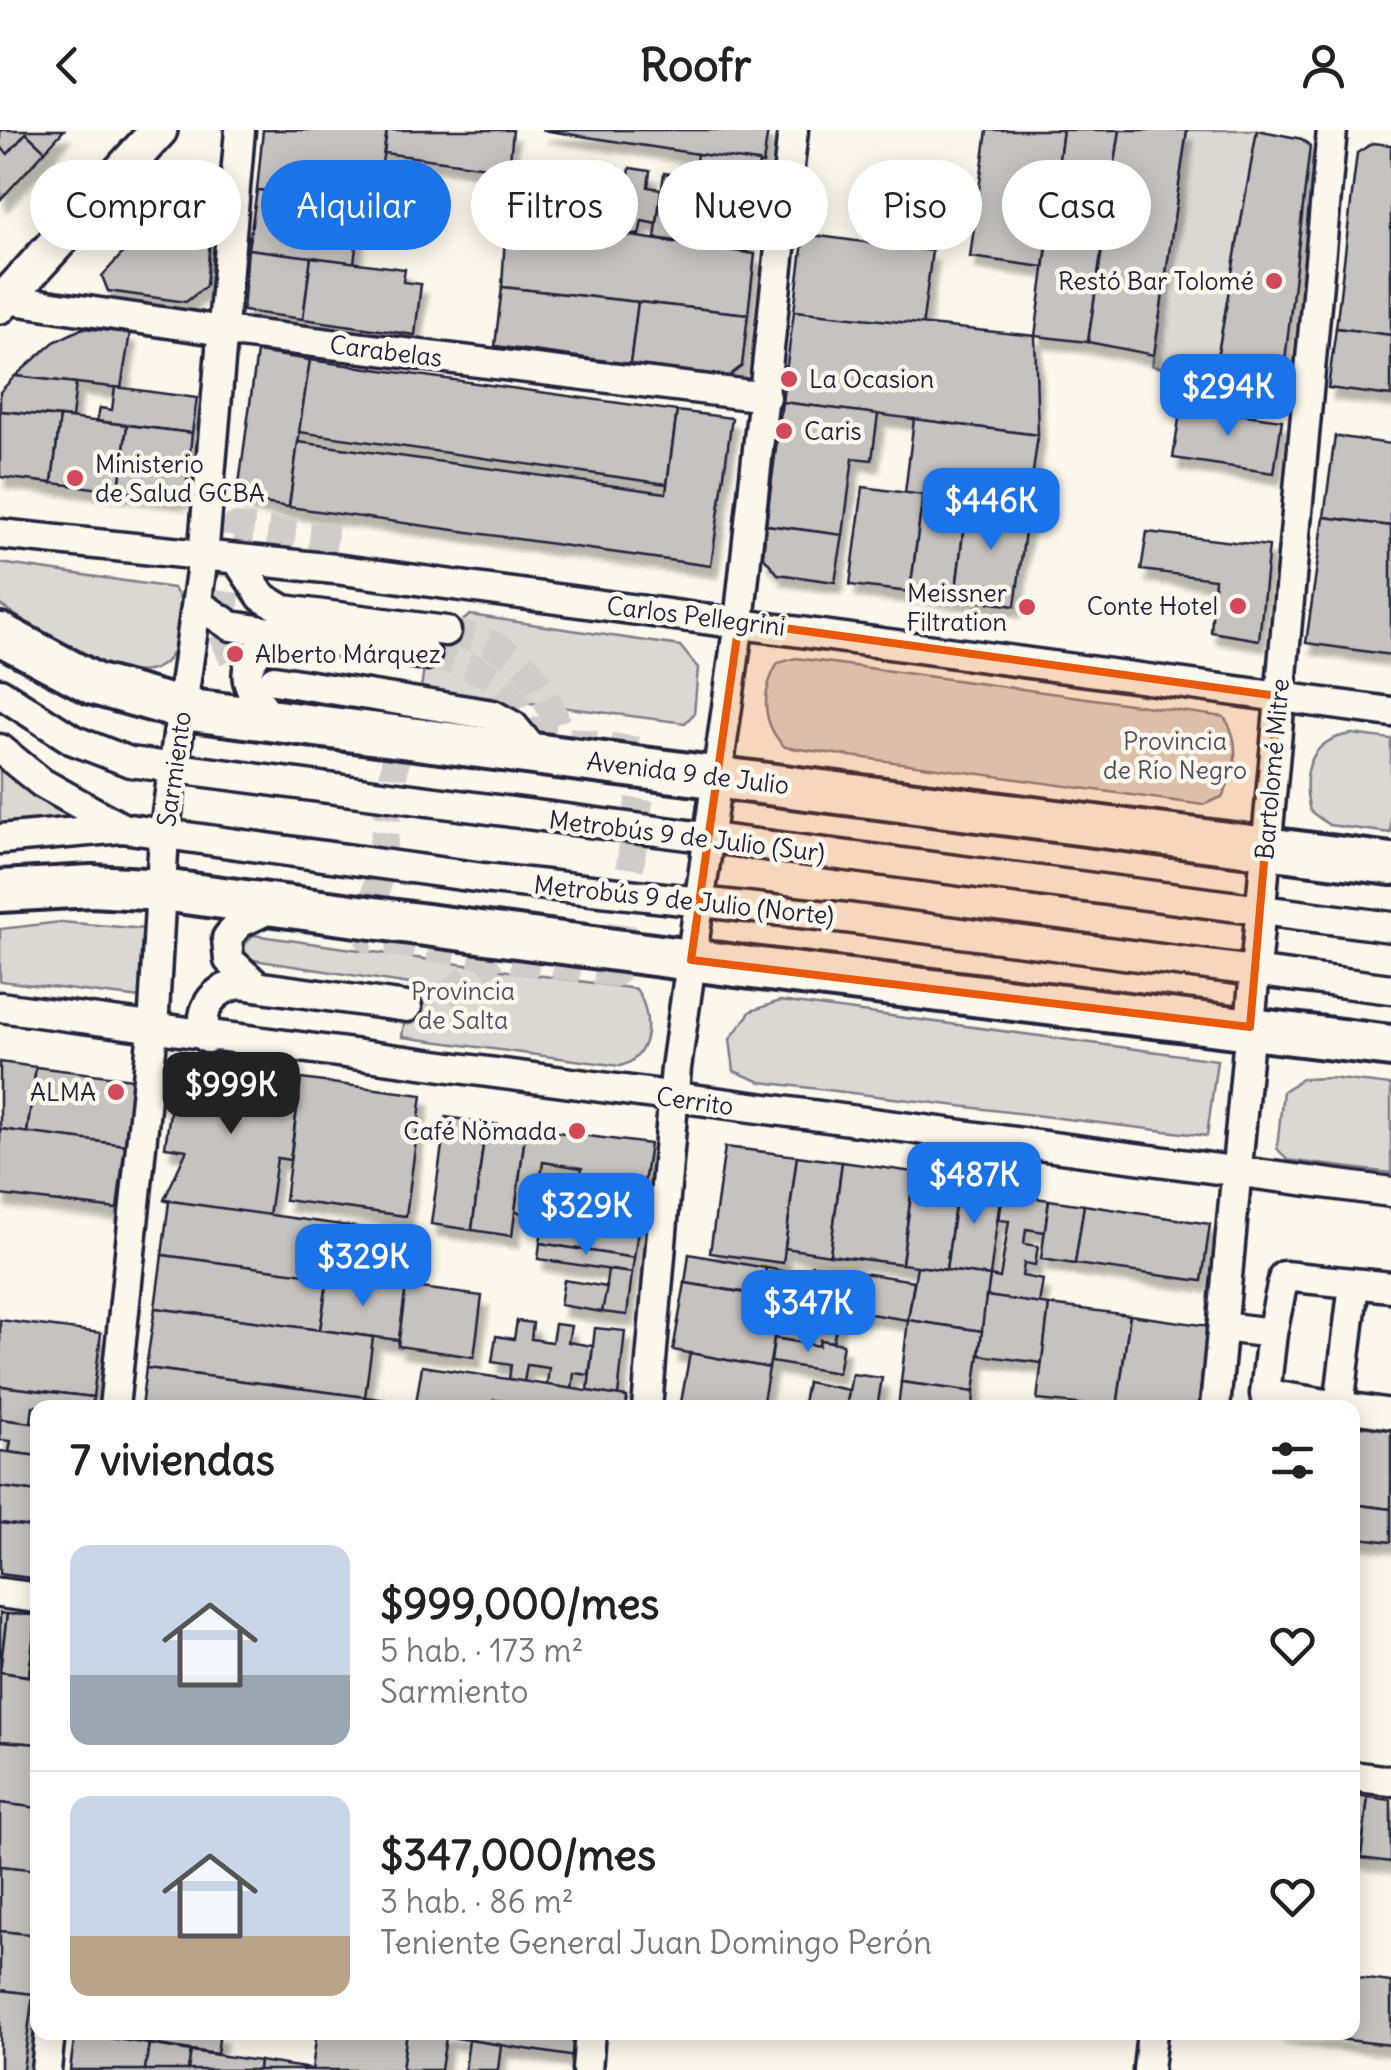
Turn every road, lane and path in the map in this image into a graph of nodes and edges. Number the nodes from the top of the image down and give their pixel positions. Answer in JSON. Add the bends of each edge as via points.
{"nodes":[{"id":1,"x":159,"y":130,"type":"edge"},
{"id":2,"x":240,"y":130,"type":"edge"},
{"id":3,"x":793,"y":130,"type":"edge"},
{"id":4,"x":1332,"y":130,"type":"edge"},
{"id":5,"x":3,"y":302,"type":"edge"},
{"id":6,"x":222,"y":331,"type":"junction"},
{"id":7,"x":766,"y":396,"type":"junction"},
{"id":8,"x":0,"y":534,"type":"edge"},
{"id":9,"x":203,"y":557,"type":"junction"},
{"id":10,"x":238,"y":561,"type":"junction"},
{"id":11,"x":198,"y":604,"type":"junction"},
{"id":12,"x":739,"y":622,"type":"junction"},
{"id":13,"x":446,"y":631,"type":"tunnel mouth"},
{"id":14,"x":278,"y":633,"type":"junction"},
{"id":15,"x":0,"y":634,"type":"edge"},
{"id":16,"x":426,"y":655,"type":"tunnel mouth"},
{"id":17,"x":274,"y":680,"type":"tunnel mouth"},
{"id":18,"x":0,"y":693,"type":"edge"},
{"id":19,"x":1278,"y":696,"type":"junction"},
{"id":20,"x":183,"y":709,"type":"junction"},
{"id":21,"x":1391,"y":712,"type":"edge"},
{"id":22,"x":276,"y":722,"type":"junction"},
{"id":23,"x":0,"y":748,"type":"edge"},
{"id":24,"x":536,"y":754,"type":"junction"},
{"id":25,"x":173,"y":769,"type":"junction"},
{"id":26,"x":718,"y":776,"type":"junction"},
{"id":27,"x":122,"y":828,"type":"junction"},
{"id":28,"x":164,"y":835,"type":"junction"},
{"id":29,"x":708,"y":838,"type":"junction"},
{"id":30,"x":0,"y":839,"type":"edge"},
{"id":31,"x":1265,"y":848,"type":"junction"},
{"id":32,"x":1391,"y":864,"type":"edge"},
{"id":33,"x":162,"y":890,"type":"junction"},
{"id":34,"x":0,"y":892,"type":"edge"},
{"id":35,"x":700,"y":901,"type":"junction"},
{"id":36,"x":279,"y":905,"type":"junction"},
{"id":37,"x":1259,"y":911,"type":"junction"},
{"id":38,"x":1391,"y":927,"type":"edge"},
{"id":39,"x":691,"y":960,"type":"junction"},
{"id":40,"x":1254,"y":971,"type":"junction"},
{"id":41,"x":254,"y":983,"type":"junction"},
{"id":42,"x":1391,"y":990,"type":"edge"},
{"id":43,"x":0,"y":1007,"type":"edge"},
{"id":44,"x":407,"y":1007,"type":"tunnel mouth"},
{"id":45,"x":1250,"y":1027,"type":"junction"},
{"id":46,"x":154,"y":1030,"type":"junction"},
{"id":47,"x":207,"y":1038,"type":"junction"},
{"id":48,"x":1391,"y":1046,"type":"edge"},
{"id":49,"x":676,"y":1098,"type":"junction"},
{"id":50,"x":1238,"y":1172,"type":"junction"},
{"id":51,"x":1391,"y":1192,"type":"edge"},
{"id":52,"x":1354,"y":1284,"type":"junction"},
{"id":53,"x":1391,"y":1286,"type":"edge"},
{"id":54,"x":1223,"y":1327,"type":"junction"},
{"id":55,"x":1272,"y":1333,"type":"junction"},
{"id":56,"x":114,"y":1400,"type":"edge"},
{"id":57,"x":647,"y":1400,"type":"edge"},
{"id":58,"x":1216,"y":1400,"type":"edge"},
{"id":59,"x":1303,"y":1400,"type":"edge"},
{"id":60,"x":1347,"y":1400,"type":"edge"},
{"id":61,"x":1360,"y":1409,"type":"edge"},
{"id":62,"x":1391,"y":1414,"type":"edge"},
{"id":63,"x":0,"y":1593,"type":"edge"},
{"id":64,"x":30,"y":1597,"type":"edge"},
{"id":65,"x":1360,"y":1777,"type":"edge"},
{"id":66,"x":1391,"y":1781,"type":"edge"},
{"id":67,"x":49,"y":2040,"type":"edge"},
{"id":68,"x":589,"y":2040,"type":"edge"},
{"id":69,"x":1151,"y":2040,"type":"edge"},
{"id":70,"x":46,"y":2070,"type":"edge"},
{"id":71,"x":587,"y":2070,"type":"edge"},
{"id":72,"x":1148,"y":2070,"type":"edge"}],
"edges":[{"from":1,"to":5,"type":"main road"},
{"from":2,"to":6,"type":"street","name":"Sarmiento"},
{"from":3,"to":7,"type":"street"},
{"from":4,"to":19,"type":"street","name":"Bartolomé Mitre"},
{"from":5,"to":6,"type":"street","name":"Carabelas"},
{"from":6,"to":7,"type":"street","name":"Carabelas"},
{"from":6,"to":9,"type":"street","name":"Sarmiento"},
{"from":7,"to":12,"type":"street"},
{"from":8,"to":9,"type":"street","name":"Carlos Pellegrini"},
{"from":9,"to":10,"type":"street","name":"Carlos Pellegrini"},
{"from":9,"to":11,"type":"street","name":"Sarmiento"},
{"from":10,"to":12,"type":"street","name":"Carlos Pellegrini"},
{"from":10,"to":13,"type":"street","via":[[262,597],[284,610]]},
{"from":11,"to":14,"type":"street","via":[[231,626]]},
{"from":11,"to":20,"type":"street","name":"Sarmiento"},
{"from":12,"to":19,"type":"street","name":"Carlos Pellegrini"},
{"from":12,"to":26,"type":"street"},
{"from":14,"to":16,"type":"street"},
{"from":14,"to":22,"type":"street","via":[[250,659],[246,679]]},
{"from":15,"to":20,"type":"highway","name":"Avenida 9 de Julio","via":[[94,684]]},
{"from":17,"to":24,"type":"street","via":[[493,715],[513,726]]},
{"from":18,"to":25,"type":"street","name":"Metrobús 9 de Julio (Sur)","via":[[106,755]]},
{"from":19,"to":21,"type":"street","name":"Carlos Pellegrini"},
{"from":19,"to":31,"type":"street","name":"Bartolomé Mitre"},
{"from":20,"to":22,"type":"highway","name":"Avenida 9 de Julio"},
{"from":20,"to":25,"type":"street","name":"Sarmiento"},
{"from":22,"to":24,"type":"highway","name":"Avenida 9 de Julio"},
{"from":23,"to":27,"type":"street","name":"Metrobús 9 de Julio (Norte)","via":[[42,783]]},
{"from":24,"to":26,"type":"highway","name":"Avenida 9 de Julio"},
{"from":25,"to":28,"type":"street","name":"Sarmiento"},
{"from":25,"to":29,"type":"street","name":"Metrobús 9 de Julio (Sur)"},
{"from":26,"to":29,"type":"street"},
{"from":26,"to":31,"type":"highway","name":"Avenida 9 de Julio"},
{"from":27,"to":28,"type":"street","name":"Metrobús 9 de Julio (Norte)"},
{"from":27,"to":30,"type":"street"},
{"from":28,"to":33,"type":"street","name":"Sarmiento"},
{"from":28,"to":35,"type":"street","name":"Metrobús 9 de Julio (Norte)"},
{"from":29,"to":35,"type":"street"},
{"from":29,"to":37,"type":"street","name":"Metrobús 9 de Julio (Sur)"},
{"from":31,"to":32,"type":"highway","name":"Avenida 9 de Julio"},
{"from":31,"to":37,"type":"street","name":"Bartolomé Mitre"},
{"from":33,"to":34,"type":"highway"},
{"from":33,"to":36,"type":"highway"},
{"from":33,"to":46,"type":"street","name":"Sarmiento"},
{"from":35,"to":39,"type":"street"},
{"from":35,"to":40,"type":"street","name":"Metrobús 9 de Julio (Norte)"},
{"from":36,"to":39,"type":"highway"},
{"from":36,"to":41,"type":"street","via":[[239,923],[228,938],[229,960]]},
{"from":37,"to":38,"type":"street","name":"Metrobús 9 de Julio (Sur)"},
{"from":37,"to":40,"type":"street","name":"Bartolomé Mitre"},
{"from":39,"to":45,"type":"highway"},
{"from":39,"to":49,"type":"street"},
{"from":40,"to":42,"type":"street","name":"Metrobús 9 de Julio (Norte)"},
{"from":40,"to":45,"type":"street","name":"Bartolomé Mitre"},
{"from":41,"to":44,"type":"street"},
{"from":41,"to":47,"type":"street","via":[[215,993],[205,1010]]},
{"from":43,"to":46,"type":"street","name":"Cerrito"},
{"from":45,"to":48,"type":"highway"},
{"from":45,"to":50,"type":"street","name":"Bartolomé Mitre"},
{"from":46,"to":47,"type":"street","name":"Cerrito"},
{"from":46,"to":56,"type":"street","name":"Sarmiento","via":[[119,1270]]},
{"from":47,"to":49,"type":"street","name":"Cerrito"},
{"from":49,"to":50,"type":"street","name":"Cerrito"},
{"from":49,"to":57,"type":"street"},
{"from":50,"to":51,"type":"street","name":"Cerrito"},
{"from":50,"to":54,"type":"street","name":"Bartolomé Mitre"},
{"from":52,"to":53,"type":"street"},
{"from":52,"to":55,"type":"street","via":[[1284,1276]]},
{"from":52,"to":60,"type":"street"},
{"from":54,"to":55,"type":"street"},
{"from":54,"to":58,"type":"street","name":"Bartolomé Mitre"},
{"from":55,"to":59,"type":"street","via":[[1265,1394]]},
{"from":61,"to":62,"type":"street"},
{"from":63,"to":64,"type":"street"},
{"from":65,"to":66,"type":"street"},
{"from":67,"to":70,"type":"street"},
{"from":68,"to":71,"type":"street"},
{"from":69,"to":72,"type":"street"}]}
